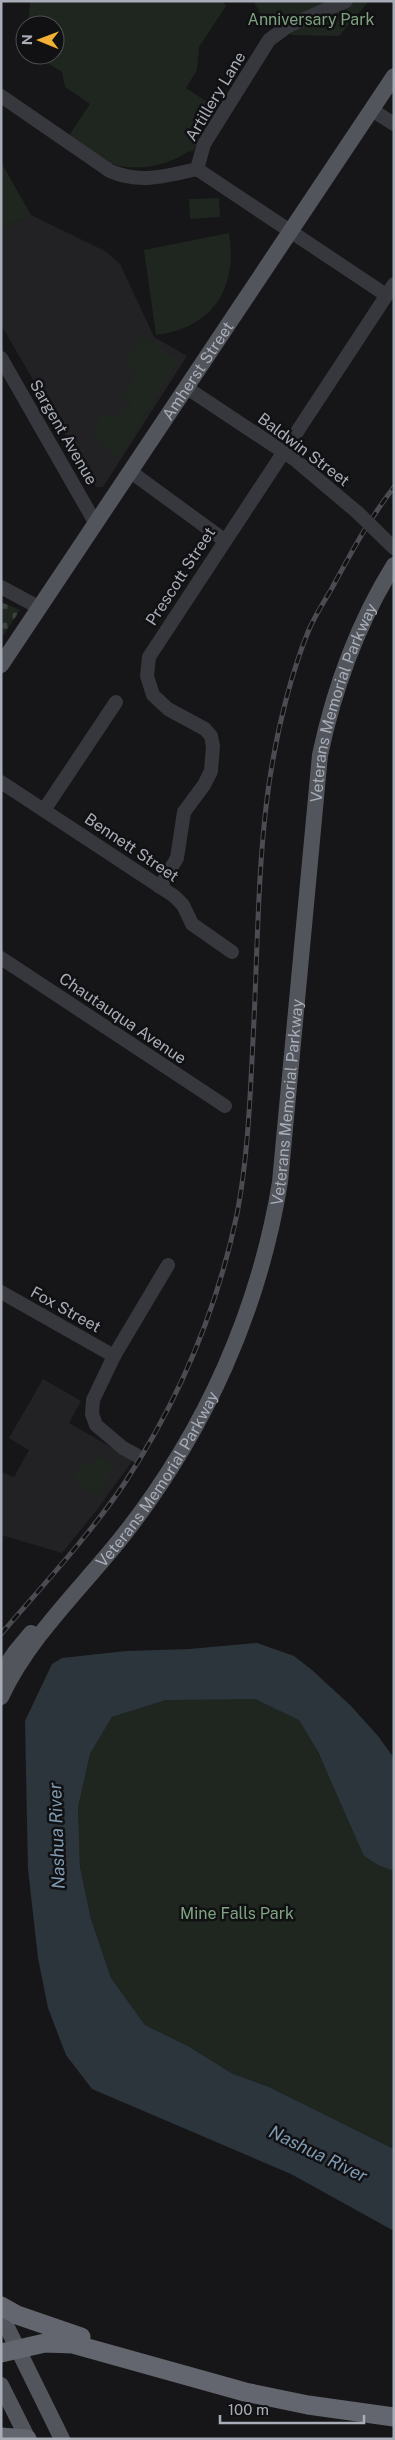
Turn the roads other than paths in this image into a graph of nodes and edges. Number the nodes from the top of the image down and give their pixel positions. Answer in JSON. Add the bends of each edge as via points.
{"nodes":[{"id":1,"x":346,"y":1,"type":"edge"},
{"id":2,"x":394,"y":76,"type":"edge"},
{"id":3,"x":1,"y":96,"type":"edge"},
{"id":4,"x":372,"y":110,"type":"junction"},
{"id":5,"x":394,"y":124,"type":"edge"},
{"id":6,"x":197,"y":169,"type":"junction"},
{"id":7,"x":292,"y":231,"type":"junction"},
{"id":8,"x":390,"y":290,"type":"edge"},
{"id":9,"x":1,"y":358,"type":"edge"},
{"id":10,"x":187,"y":388,"type":"junction"},
{"id":11,"x":283,"y":452,"type":"junction"},
{"id":12,"x":131,"y":472,"type":"junction"},
{"id":13,"x":96,"y":524,"type":"junction"},
{"id":14,"x":224,"y":540,"type":"junction"},
{"id":15,"x":394,"y":548,"type":"edge"},
{"id":16,"x":394,"y":565,"type":"edge"},
{"id":17,"x":1,"y":587,"type":"edge"},
{"id":18,"x":40,"y":608,"type":"junction"},
{"id":19,"x":1,"y":665,"type":"edge"},
{"id":20,"x":116,"y":702,"type":"dead end"},
{"id":21,"x":1,"y":782,"type":"edge"},
{"id":22,"x":44,"y":810,"type":"junction"},
{"id":23,"x":160,"y":887,"type":"junction"},
{"id":24,"x":232,"y":952,"type":"dead end"},
{"id":25,"x":1,"y":958,"type":"edge"},
{"id":26,"x":225,"y":1106,"type":"dead end"},
{"id":27,"x":168,"y":1265,"type":"dead end"},
{"id":28,"x":1,"y":1292,"type":"edge"},
{"id":29,"x":114,"y":1356,"type":"junction"},
{"id":30,"x":136,"y":1455,"type":"dead end"},
{"id":31,"x":70,"y":1598,"type":"junction"},
{"id":32,"x":1,"y":1672,"type":"edge"},
{"id":33,"x":1,"y":1697,"type":"edge"},
{"id":34,"x":1,"y":2306,"type":"edge"},
{"id":35,"x":1,"y":2315,"type":"edge"},
{"id":36,"x":9,"y":2351,"type":"edge"},
{"id":37,"x":161,"y":2369,"type":"junction"},
{"id":38,"x":1,"y":2385,"type":"edge"},
{"id":39,"x":394,"y":2416,"type":"edge"},
{"id":40,"x":1,"y":2437,"type":"edge"},
{"id":41,"x":27,"y":2439,"type":"edge"},
{"id":42,"x":62,"y":2439,"type":"edge"}],
"edges":[{"from":1,"to":6,"type":"street","name":"Artillery Lane","via":[[288,26],[269,40],[204,144]]},
{"from":2,"to":4,"type":"main road","name":"Amherst Street"},
{"from":3,"to":6,"type":"street","via":[[110,172],[136,179],[158,178]]},
{"from":4,"to":5,"type":"street"},
{"from":4,"to":7,"type":"main road","name":"Amherst Street"},
{"from":6,"to":7,"type":"street"},
{"from":7,"to":8,"type":"street"},
{"from":7,"to":10,"type":"main road","name":"Amherst Street"},
{"from":8,"to":11,"type":"street","name":"Prescott Street"},
{"from":9,"to":13,"type":"street","name":"Sargent Avenue"},
{"from":10,"to":11,"type":"street","name":"Baldwin Street"},
{"from":10,"to":12,"type":"main road","name":"Amherst Street"},
{"from":11,"to":14,"type":"street","name":"Prescott Street"},
{"from":11,"to":15,"type":"street","name":"Baldwin Street","bridge":true,"via":[[357,512]]},
{"from":12,"to":13,"type":"main road","name":"Amherst Street"},
{"from":12,"to":14,"type":"street"},
{"from":13,"to":18,"type":"main road","name":"Amherst Street"},
{"from":14,"to":23,"type":"street","name":"Prescott Street","via":[[155,645],[148,662],[147,682],[153,695],[168,709],[204,729],[211,736],[213,746],[211,771],[184,812],[177,858]]},
{"from":16,"to":31,"type":"main road","name":"Veterans Memorial Parkway","via":[[350,653],[322,748],[314,804],[282,1163],[273,1218],[256,1284],[225,1369],[185,1445],[126,1532]]},
{"from":17,"to":18,"type":"street"},
{"from":18,"to":19,"type":"main road","name":"Amherst Street"},
{"from":20,"to":22,"type":"street"},
{"from":21,"to":22,"type":"street","name":"Bennett Street"},
{"from":22,"to":23,"type":"street","name":"Bennett Street"},
{"from":23,"to":24,"type":"street","name":"Bennett Street","via":[[180,901],[192,924]]},
{"from":25,"to":26,"type":"street","name":"Chautauqua Avenue"},
{"from":27,"to":29,"type":"street"},
{"from":28,"to":29,"type":"street","name":"Fox Street"},
{"from":29,"to":30,"type":"street","via":[[93,1400],[92,1414],[96,1426],[103,1433]]},
{"from":31,"to":32,"type":"main road","name":"Veterans Memorial Parkway","via":[[25,1640]]},
{"from":31,"to":33,"type":"main road","name":"Veterans Memorial Parkway","via":[[24,1658]]},
{"from":34,"to":37,"type":"highway","via":[[23,2318]]},
{"from":35,"to":36,"type":"main road"},
{"from":36,"to":37,"type":"highway","via":[[46,2343],[68,2343]]},
{"from":36,"to":42,"type":"main road","via":[[49,2412]]},
{"from":37,"to":39,"type":"highway","via":[[277,2399]]},
{"from":38,"to":41,"type":"main road"},
{"from":40,"to":41,"type":"highway"}]}
